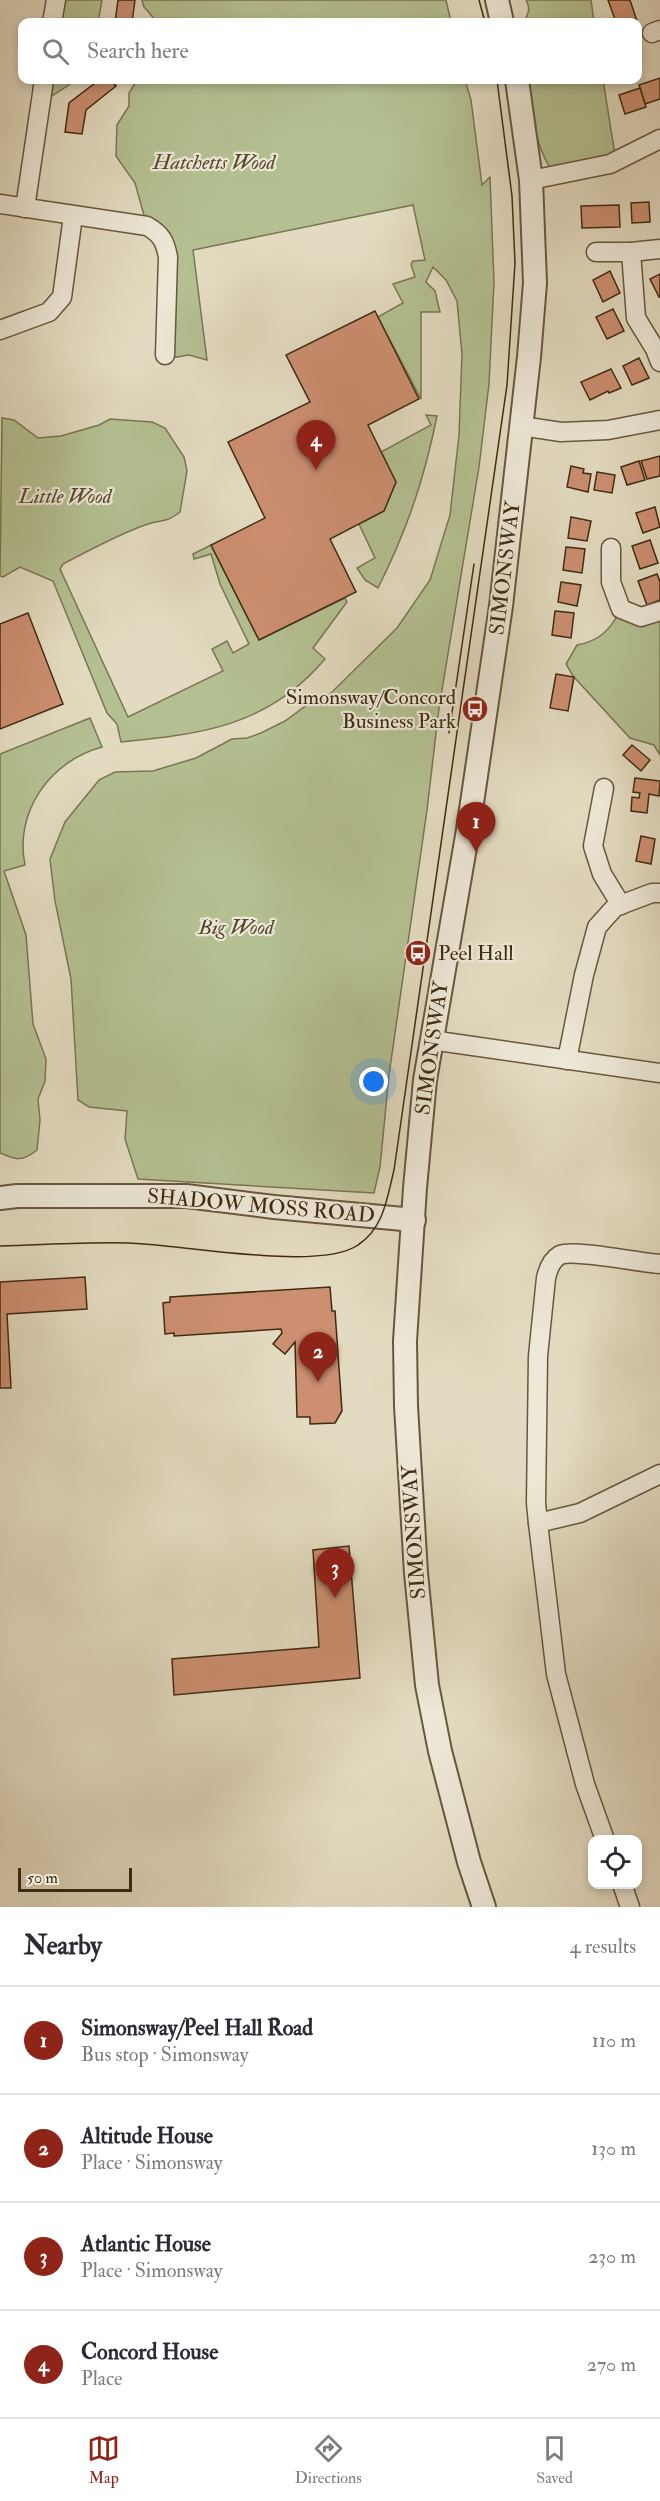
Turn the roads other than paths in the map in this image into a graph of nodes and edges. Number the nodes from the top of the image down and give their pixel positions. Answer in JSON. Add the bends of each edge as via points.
{"nodes":[{"id":1,"x":56,"y":0,"type":"edge"},
{"id":2,"x":497,"y":0,"type":"edge"},
{"id":3,"x":53,"y":18,"type":"edge"},
{"id":4,"x":501,"y":18,"type":"edge"},
{"id":5,"x":43,"y":84,"type":"edge"},
{"id":6,"x":518,"y":84,"type":"edge"},
{"id":7,"x":660,"y":139,"type":"edge"},
{"id":8,"x":531,"y":180,"type":"junction"},
{"id":9,"x":0,"y":204,"type":"edge"},
{"id":10,"x":25,"y":208,"type":"junction"},
{"id":11,"x":73,"y":216,"type":"junction"},
{"id":12,"x":660,"y":249,"type":"edge"},
{"id":13,"x":596,"y":252,"type":"dead end"},
{"id":14,"x":630,"y":252,"type":"junction"},
{"id":15,"x":0,"y":330,"type":"edge"},
{"id":16,"x":165,"y":355,"type":"dead end"},
{"id":17,"x":660,"y":362,"type":"edge"},
{"id":18,"x":660,"y":420,"type":"edge"},
{"id":19,"x":521,"y":426,"type":"junction"},
{"id":20,"x":611,"y":548,"type":"dead end"},
{"id":21,"x":660,"y":611,"type":"edge"},
{"id":22,"x":604,"y":788,"type":"dead end"},
{"id":23,"x":660,"y":893,"type":"edge"},
{"id":24,"x":621,"y":905,"type":"junction"},
{"id":25,"x":431,"y":1040,"type":"junction"},
{"id":26,"x":567,"y":1060,"type":"junction"},
{"id":27,"x":660,"y":1073,"type":"edge"},
{"id":28,"x":0,"y":1198,"type":"edge"},
{"id":29,"x":414,"y":1220,"type":"junction"},
{"id":30,"x":660,"y":1264,"type":"edge"},
{"id":31,"x":660,"y":1474,"type":"edge"},
{"id":32,"x":538,"y":1523,"type":"junction"},
{"id":33,"x":604,"y":1835,"type":"edge"},
{"id":34,"x":624,"y":1889,"type":"edge"},
{"id":35,"x":484,"y":1907,"type":"edge"},
{"id":36,"x":630,"y":1907,"type":"edge"}],
"edges":[{"from":1,"to":3,"type":"street"},
{"from":2,"to":4,"type":"street"},
{"from":5,"to":10,"type":"street"},
{"from":6,"to":8,"type":"street","name":"SIMONSWAY"},
{"from":7,"to":8,"type":"street","via":[[610,164]]},
{"from":8,"to":19,"type":"street","name":"SIMONSWAY","via":[[535,283]]},
{"from":9,"to":10,"type":"street"},
{"from":10,"to":11,"type":"street"},
{"from":11,"to":15,"type":"street","via":[[62,297],[49,312]]},
{"from":11,"to":16,"type":"street","via":[[147,226],[166,243]]},
{"from":12,"to":14,"type":"street"},
{"from":13,"to":14,"type":"street"},
{"from":14,"to":17,"type":"street","via":[[636,318]]},
{"from":18,"to":19,"type":"street","via":[[608,430],[561,432]]},
{"from":19,"to":25,"type":"street","name":"SIMONSWAY","via":[[501,606],[468,830]]},
{"from":20,"to":21,"type":"street","via":[[611,582],[621,609],[641,617]]},
{"from":22,"to":24,"type":"street","via":[[593,846],[602,874]]},
{"from":23,"to":24,"type":"street"},
{"from":24,"to":26,"type":"street","via":[[597,927]]},
{"from":25,"to":26,"type":"street"},
{"from":25,"to":29,"type":"street","name":"SIMONSWAY"},
{"from":26,"to":27,"type":"street"},
{"from":28,"to":29,"type":"street","name":"SHADOW MOSS ROAD","via":[[186,1196]]},
{"from":29,"to":35,"type":"street","name":"SIMONSWAY","via":[[405,1341],[406,1406],[423,1653],[440,1751]]},
{"from":30,"to":32,"type":"street","via":[[568,1253],[549,1266],[538,1356]]},
{"from":31,"to":32,"type":"street","via":[[580,1513]]},
{"from":32,"to":33,"type":"street","via":[[556,1674],[585,1784]]},
{"from":34,"to":36,"type":"street"}]}
